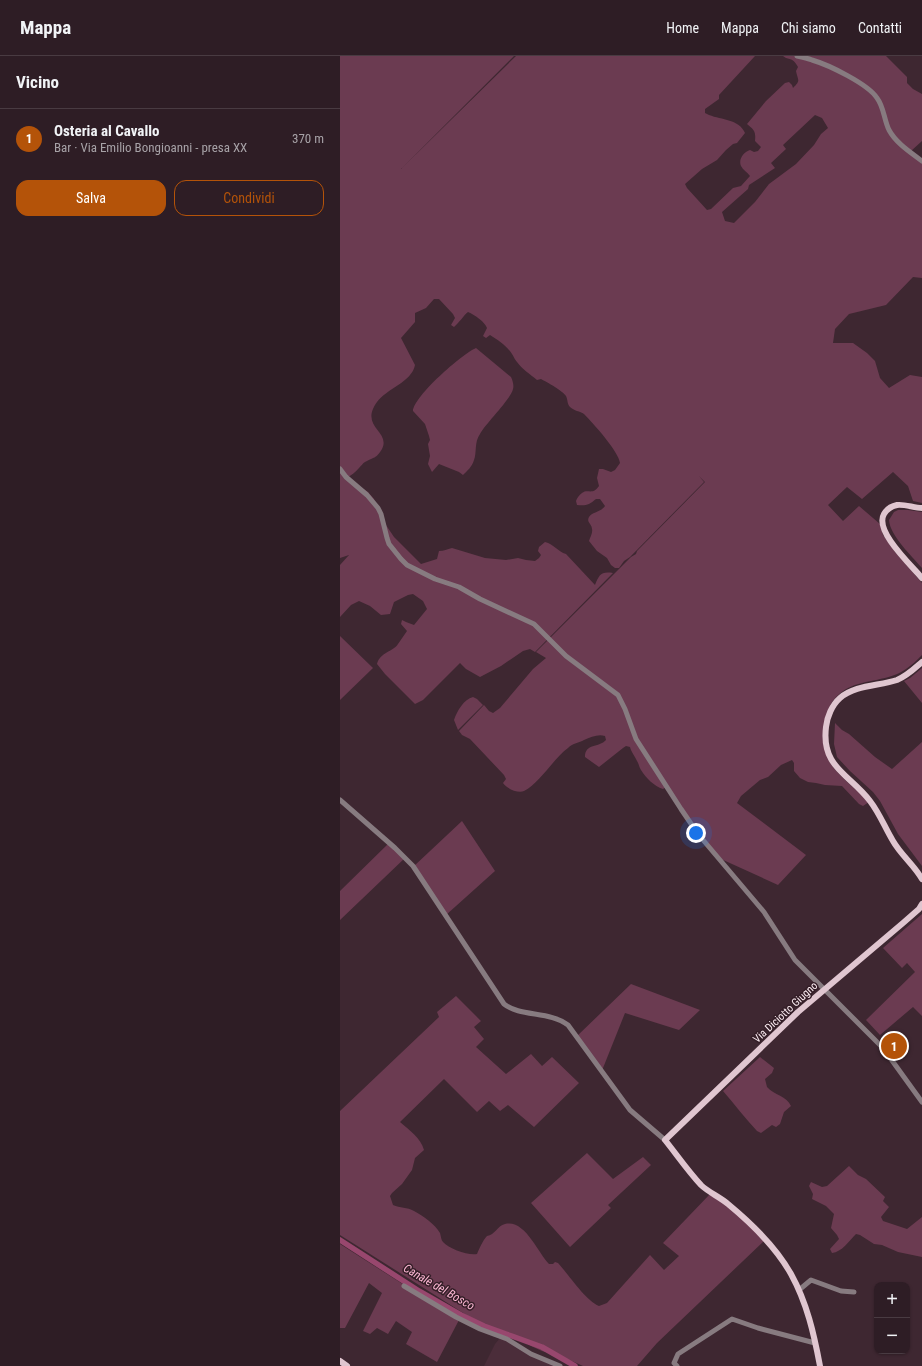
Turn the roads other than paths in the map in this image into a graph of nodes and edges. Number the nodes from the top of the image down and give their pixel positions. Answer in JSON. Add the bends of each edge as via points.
{"nodes":[{"id":1,"x":797,"y":56,"type":"edge"},
{"id":2,"x":922,"y":161,"type":"edge"},
{"id":3,"x":340,"y":469,"type":"edge"},
{"id":4,"x":922,"y":508,"type":"edge"},
{"id":5,"x":922,"y":578,"type":"edge"},
{"id":6,"x":922,"y":662,"type":"edge"},
{"id":7,"x":340,"y":800,"type":"edge"},
{"id":8,"x":922,"y":879,"type":"edge"},
{"id":9,"x":922,"y":904,"type":"edge"},
{"id":10,"x":824,"y":990,"type":"junction"},
{"id":11,"x":922,"y":1102,"type":"edge"},
{"id":12,"x":665,"y":1140,"type":"junction"},
{"id":13,"x":404,"y":1286,"type":"dead end"},
{"id":14,"x":799,"y":1290,"type":"junction"},
{"id":15,"x":854,"y":1292,"type":"dead end"},
{"id":16,"x":815,"y":1343,"type":"junction"},
{"id":17,"x":340,"y":1361,"type":"edge"},
{"id":18,"x":347,"y":1366,"type":"edge"},
{"id":19,"x":558,"y":1366,"type":"edge"},
{"id":20,"x":677,"y":1366,"type":"edge"},
{"id":21,"x":820,"y":1366,"type":"edge"}],
"edges":[{"from":1,"to":2,"type":"street","via":[[830,67],[866,87],[878,99],[893,136]]},
{"from":3,"to":10,"type":"street","via":[[382,514],[386,538],[407,565],[534,624],[554,646],[618,695],[636,739],[689,823],[764,912],[795,960]]},
{"from":4,"to":5,"type":"main road","via":[[896,505],[887,510],[882,520],[885,533]]},
{"from":6,"to":8,"type":"main road","via":[[899,679],[858,689],[840,698],[828,718],[825,740],[826,749],[833,763],[872,803],[893,842]]},
{"from":7,"to":12,"type":"street","via":[[413,866],[504,1004],[512,1009],[553,1018],[568,1025],[630,1110]]},
{"from":9,"to":10,"type":"main road","name":"Via Diciotto Giugno"},
{"from":10,"to":11,"type":"street","via":[[883,1048]]},
{"from":10,"to":12,"type":"main road","name":"Via Diciotto Giugno"},
{"from":12,"to":14,"type":"main road","via":[[702,1186],[728,1203],[768,1243],[783,1262]]},
{"from":13,"to":19,"type":"street","via":[[456,1317],[507,1339],[531,1354]]},
{"from":14,"to":15,"type":"street","via":[[812,1280],[841,1292]]},
{"from":14,"to":16,"type":"main road","via":[[808,1311]]},
{"from":16,"to":20,"type":"street","via":[[732,1319],[678,1354],[674,1363]]},
{"from":16,"to":21,"type":"main road"},
{"from":17,"to":18,"type":"main road"}]}
